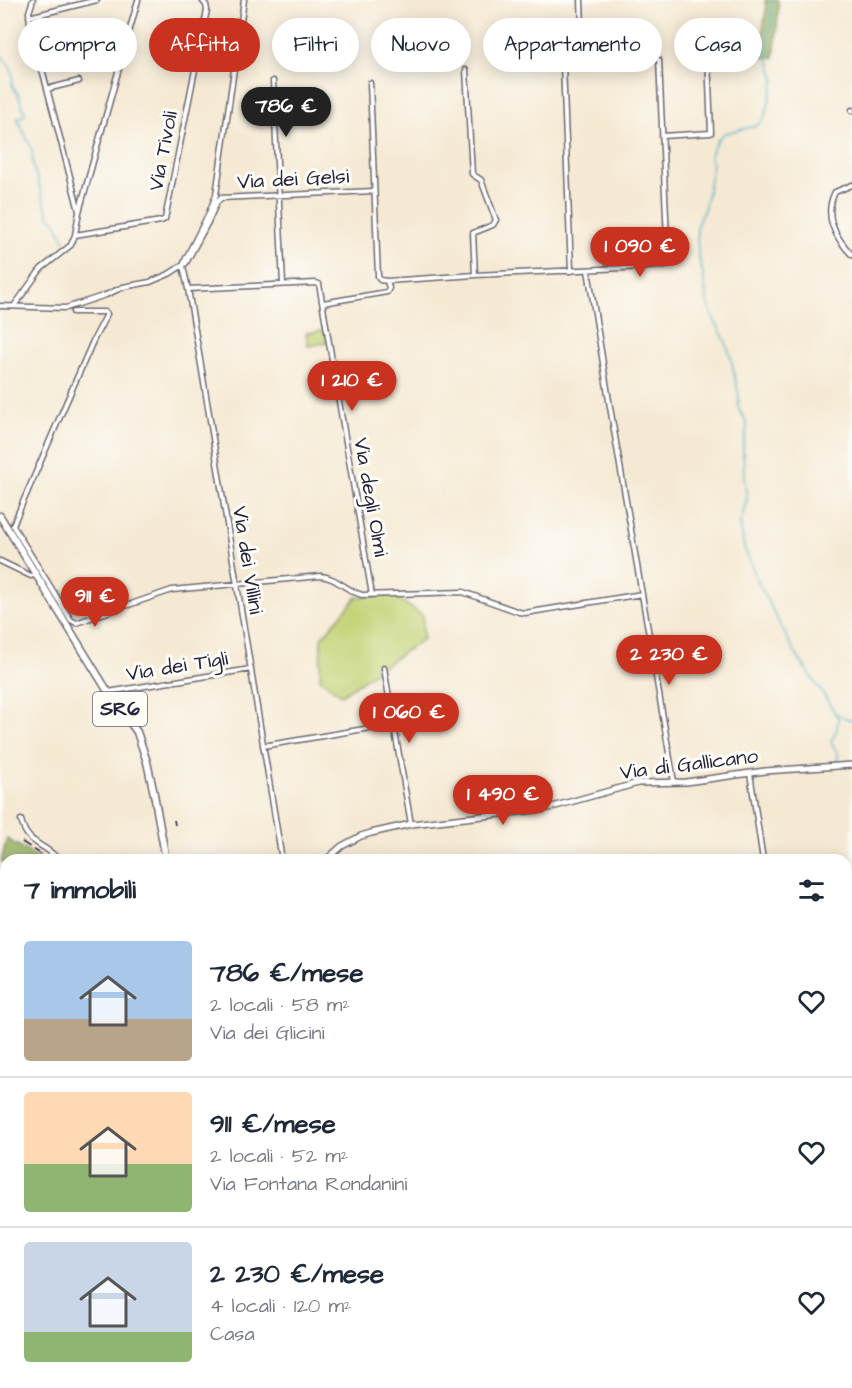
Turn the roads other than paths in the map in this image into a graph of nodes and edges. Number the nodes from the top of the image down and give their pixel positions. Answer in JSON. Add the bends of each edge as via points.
{"nodes":[{"id":1,"x":33,"y":0,"type":"edge"},
{"id":2,"x":97,"y":0,"type":"edge"},
{"id":3,"x":138,"y":0,"type":"edge"},
{"id":4,"x":202,"y":0,"type":"edge"},
{"id":5,"x":244,"y":0,"type":"edge"},
{"id":6,"x":581,"y":0,"type":"edge"},
{"id":7,"x":29,"y":17,"type":"joint"},
{"id":8,"x":43,"y":72,"type":"edge"},
{"id":9,"x":466,"y":72,"type":"edge"},
{"id":10,"x":659,"y":72,"type":"edge"},
{"id":11,"x":709,"y":72,"type":"edge"},
{"id":12,"x":79,"y":81,"type":"dead end"},
{"id":13,"x":273,"y":81,"type":"dead end"},
{"id":14,"x":370,"y":83,"type":"dead end"},
{"id":15,"x":47,"y":89,"type":"junction"},
{"id":16,"x":662,"y":136,"type":"junction"},
{"id":17,"x":852,"y":185,"type":"edge"},
{"id":18,"x":374,"y":191,"type":"junction"},
{"id":19,"x":278,"y":196,"type":"junction"},
{"id":20,"x":79,"y":212,"type":"junction"},
{"id":21,"x":75,"y":235,"type":"junction"},
{"id":22,"x":852,"y":255,"type":"edge"},
{"id":23,"x":183,"y":266,"type":"junction"},
{"id":24,"x":588,"y":270,"type":"junction"},
{"id":25,"x":571,"y":271,"type":"junction"},
{"id":26,"x":475,"y":275,"type":"junction"},
{"id":27,"x":387,"y":281,"type":"junction"},
{"id":28,"x":283,"y":284,"type":"junction"},
{"id":29,"x":188,"y":289,"type":"junction"},
{"id":30,"x":322,"y":303,"type":"junction"},
{"id":31,"x":0,"y":306,"type":"edge"},
{"id":32,"x":14,"y":306,"type":"junction"},
{"id":33,"x":73,"y":312,"type":"dead end"},
{"id":34,"x":0,"y":516,"type":"edge"},
{"id":35,"x":11,"y":528,"type":"junction"},
{"id":36,"x":0,"y":561,"type":"edge"},
{"id":37,"x":36,"y":574,"type":"junction"},
{"id":38,"x":237,"y":583,"type":"junction"},
{"id":39,"x":642,"y":594,"type":"junction"},
{"id":40,"x":372,"y":595,"type":"junction"},
{"id":41,"x":384,"y":668,"type":"dead end"},
{"id":42,"x":251,"y":669,"type":"junction"},
{"id":43,"x":108,"y":692,"type":"junction"},
{"id":44,"x":394,"y":724,"type":"junction"},
{"id":45,"x":264,"y":746,"type":"junction"},
{"id":46,"x":852,"y":765,"type":"edge"},
{"id":47,"x":750,"y":773,"type":"junction"},
{"id":48,"x":674,"y":782,"type":"junction"},
{"id":49,"x":21,"y":820,"type":"dead end"},
{"id":50,"x":411,"y":824,"type":"junction"},
{"id":51,"x":54,"y":854,"type":"edge"},
{"id":52,"x":165,"y":854,"type":"edge"},
{"id":53,"x":281,"y":854,"type":"edge"},
{"id":54,"x":333,"y":854,"type":"edge"},
{"id":55,"x":762,"y":854,"type":"edge"}],
"edges":[{"from":1,"to":7,"type":"street"},
{"from":2,"to":7,"type":"street"},
{"from":3,"to":20,"type":"street"},
{"from":4,"to":21,"type":"street","name":"Via Tivoli","via":[[207,10],[165,219]]},
{"from":5,"to":23,"type":"street","via":[[216,195]]},
{"from":6,"to":25,"type":"street","via":[[583,57],[563,63]]},
{"from":8,"to":15,"type":"street"},
{"from":9,"to":26,"type":"street","via":[[472,176],[481,181],[496,220],[494,225],[473,233]]},
{"from":10,"to":16,"type":"street"},
{"from":11,"to":16,"type":"street","via":[[711,134]]},
{"from":12,"to":15,"type":"street"},
{"from":13,"to":19,"type":"street"},
{"from":14,"to":18,"type":"street"},
{"from":15,"to":20,"type":"street"},
{"from":16,"to":24,"type":"street","via":[[668,264]]},
{"from":17,"to":22,"type":"street","via":[[834,192],[830,213],[837,236]]},
{"from":18,"to":19,"type":"street","name":"Via dei Gelsi"},
{"from":18,"to":27,"type":"street","via":[[378,278]]},
{"from":19,"to":23,"type":"street","name":"Via dei Gelsi","via":[[219,200]]},
{"from":19,"to":28,"type":"street"},
{"from":20,"to":21,"type":"street"},
{"from":21,"to":32,"type":"street","via":[[69,248],[41,268]]},
{"from":23,"to":29,"type":"street","name":"Via dei Villini"},
{"from":23,"to":32,"type":"street","via":[[152,281],[66,308]]},
{"from":24,"to":25,"type":"street"},
{"from":24,"to":39,"type":"street"},
{"from":25,"to":26,"type":"street"},
{"from":26,"to":27,"type":"street"},
{"from":27,"to":30,"type":"street","via":[[387,292]]},
{"from":28,"to":29,"type":"street","name":"Via degli Olmi"},
{"from":28,"to":30,"type":"street","name":"Via degli Olmi","via":[[317,283]]},
{"from":29,"to":38,"type":"street","name":"Via dei Villini"},
{"from":30,"to":40,"type":"street","name":"Via degli Olmi"},
{"from":31,"to":32,"type":"street"},
{"from":33,"to":35,"type":"street","via":[[106,314]]},
{"from":34,"to":35,"type":"main road","number":"SR6"},
{"from":35,"to":37,"type":"main road","number":"SR6"},
{"from":35,"to":38,"type":"street","via":[[74,623],[172,590]]},
{"from":36,"to":37,"type":"street","via":[[31,576]]},
{"from":37,"to":43,"type":"main road","number":"SR6"},
{"from":38,"to":40,"type":"street","via":[[325,577],[357,594]]},
{"from":38,"to":42,"type":"street","name":"Via dei Villini"},
{"from":39,"to":40,"type":"street","via":[[527,613],[461,592]]},
{"from":39,"to":48,"type":"street"},
{"from":41,"to":44,"type":"street"},
{"from":42,"to":43,"type":"street","name":"Via dei Tigli"},
{"from":42,"to":45,"type":"street","name":"Via dei Villini"},
{"from":43,"to":52,"type":"main road","number":"SR6","via":[[134,728],[147,762]]},
{"from":44,"to":45,"type":"street"},
{"from":44,"to":50,"type":"street"},
{"from":45,"to":53,"type":"street","name":"Via dei Villini"},
{"from":46,"to":47,"type":"street","name":"Via di Gallicano"},
{"from":47,"to":48,"type":"street","name":"Via di Gallicano"},
{"from":47,"to":55,"type":"street"},
{"from":48,"to":50,"type":"street","name":"Via di Gallicano","via":[[634,784],[545,809]]},
{"from":49,"to":51,"type":"street","via":[[27,836]]},
{"from":50,"to":54,"type":"street","name":"Via di Gallicano","via":[[361,836]]}]}
